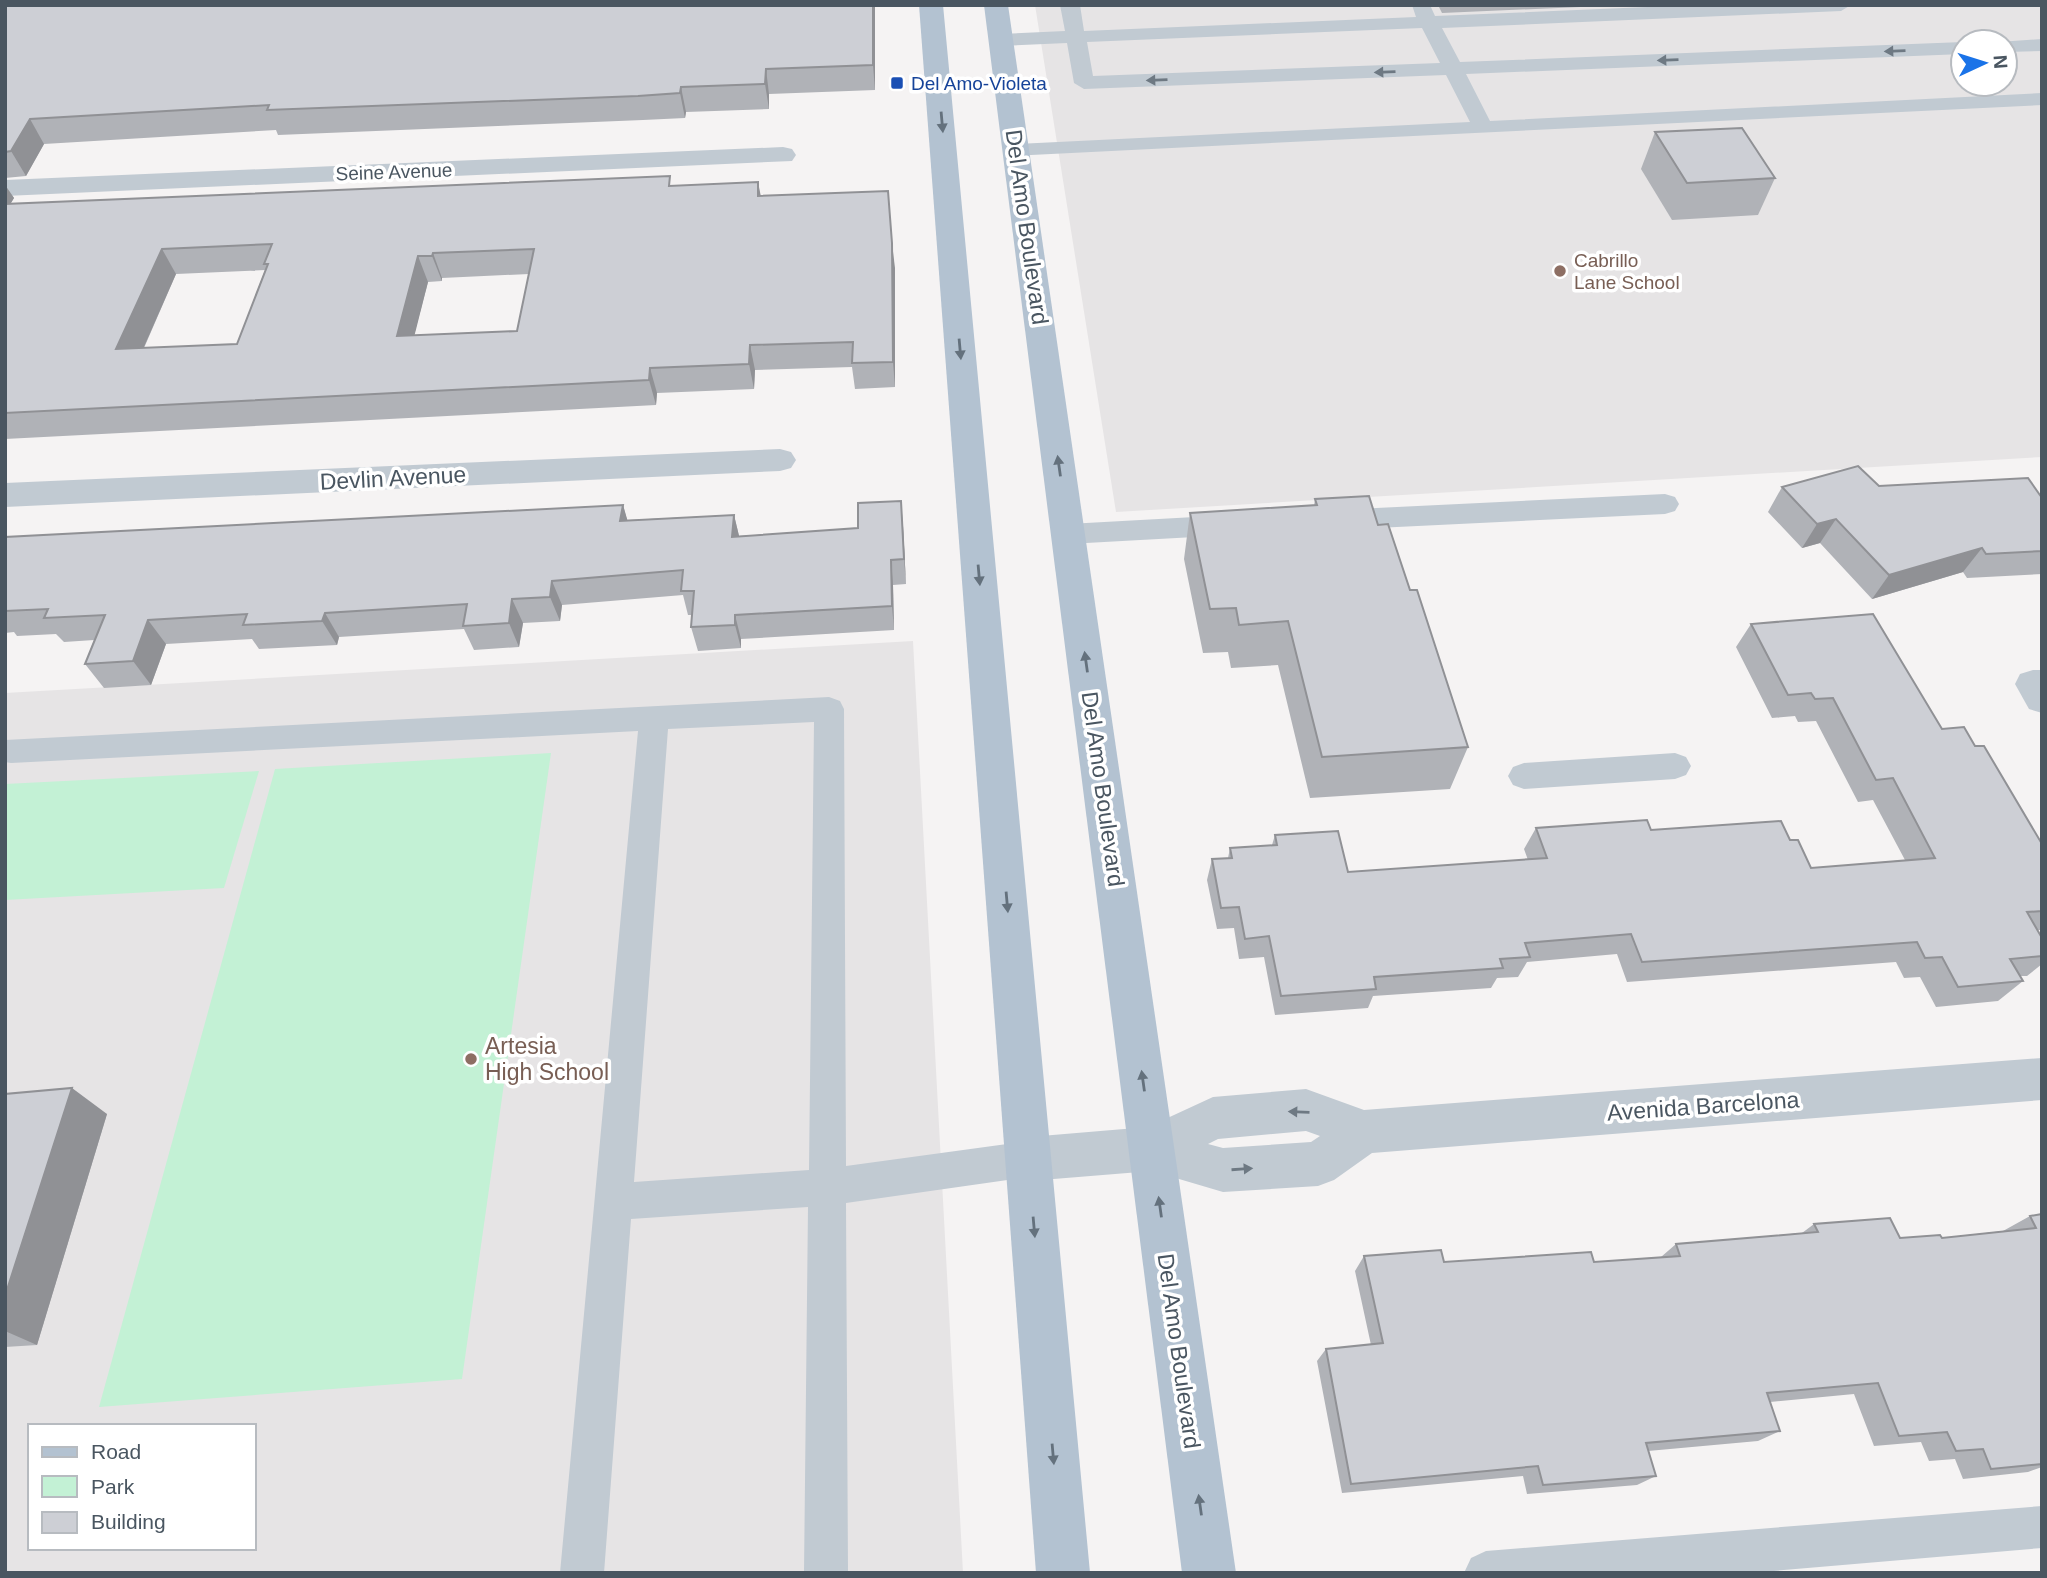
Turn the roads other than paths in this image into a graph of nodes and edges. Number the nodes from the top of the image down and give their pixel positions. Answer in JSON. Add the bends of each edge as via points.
{"nodes":[{"id":1,"x":930,"y":5,"type":"edge"},
{"id":2,"x":996,"y":5,"type":"edge"},
{"id":3,"x":1070,"y":5,"type":"edge"},
{"id":4,"x":1841,"y":5,"type":"edge"},
{"id":5,"x":1424,"y":14,"type":"edge"},
{"id":6,"x":1076,"y":37,"type":"junction"},
{"id":7,"x":1001,"y":40,"type":"junction"},
{"id":8,"x":2042,"y":45,"type":"edge"},
{"id":9,"x":2019,"y":46,"type":"edge"},
{"id":10,"x":1949,"y":49,"type":"edge"},
{"id":11,"x":1453,"y":69,"type":"junction"},
{"id":12,"x":2042,"y":99,"type":"edge"},
{"id":13,"x":1483,"y":127,"type":"junction"},
{"id":14,"x":1017,"y":151,"type":"junction"},
{"id":15,"x":783,"y":155,"type":"dead end"},
{"id":16,"x":5,"y":188,"type":"edge"},
{"id":17,"x":780,"y":460,"type":"dead end"},
{"id":18,"x":5,"y":495,"type":"edge"},
{"id":19,"x":1665,"y":504,"type":"dead end"},
{"id":20,"x":1313,"y":521,"type":"edge"},
{"id":21,"x":1259,"y":524,"type":"edge"},
{"id":22,"x":1068,"y":534,"type":"junction"},
{"id":23,"x":2042,"y":684,"type":"edge"},
{"id":24,"x":2042,"y":699,"type":"edge"},
{"id":25,"x":654,"y":719,"type":"junction"},
{"id":26,"x":11,"y":751,"type":"dead end"},
{"id":27,"x":1675,"y":766,"type":"dead end"},
{"id":28,"x":1524,"y":776,"type":"dead end"},
{"id":29,"x":2042,"y":1079,"type":"edge"},
{"id":30,"x":1152,"y":1149,"type":"junction"},
{"id":31,"x":1029,"y":1159,"type":"junction"},
{"id":32,"x":828,"y":1187,"type":"junction"},
{"id":33,"x":614,"y":1202,"type":"junction"},
{"id":34,"x":2042,"y":1527,"type":"edge"},
{"id":35,"x":582,"y":1573,"type":"edge"},
{"id":36,"x":826,"y":1573,"type":"edge"},
{"id":37,"x":1063,"y":1573,"type":"edge"},
{"id":38,"x":1209,"y":1573,"type":"edge"},
{"id":39,"x":1486,"y":1573,"type":"edge"}],
"edges":[{"from":1,"to":31,"type":"main road","one_way":true},
{"from":2,"to":7,"type":"main road","name":"Del Amo Boulevard"},
{"from":3,"to":6,"type":"lane"},
{"from":4,"to":5,"type":"lane"},
{"from":5,"to":6,"type":"lane"},
{"from":5,"to":11,"type":"lane"},
{"from":6,"to":7,"type":"lane"},
{"from":11,"to":6,"type":"lane","one_way":true,"via":[[1084,83]]},
{"from":7,"to":14,"type":"main road","name":"Del Amo Boulevard"},
{"from":8,"to":9,"type":"lane"},
{"from":10,"to":11,"type":"lane","one_way":true},
{"from":11,"to":13,"type":"lane"},
{"from":12,"to":13,"type":"lane"},
{"from":13,"to":14,"type":"lane"},
{"from":22,"to":14,"type":"main road","name":"Del Amo Boulevard","one_way":true},
{"from":15,"to":16,"type":"street","name":"Seine Avenue"},
{"from":17,"to":18,"type":"street","name":"Devlin Avenue"},
{"from":19,"to":20,"type":"lane"},
{"from":21,"to":22,"type":"lane"},
{"from":30,"to":22,"type":"main road","name":"Del Amo Boulevard","one_way":true},
{"from":23,"to":24,"type":"street","via":[[2033,684]]},
{"from":25,"to":26,"type":"lane"},
{"from":25,"to":32,"type":"lane","via":[[829,709]]},
{"from":25,"to":33,"type":"lane"},
{"from":27,"to":28,"type":"lane"},
{"from":29,"to":30,"type":"street","name":"Avenida Barcelona","via":[[1364,1132],[1318,1164],[1223,1170]]},
{"from":30,"to":31,"type":"street","name":"Avenida Barcelona"},
{"from":38,"to":30,"type":"main road","name":"Del Amo Boulevard","one_way":true},
{"from":31,"to":32,"type":"lane"},
{"from":31,"to":37,"type":"main road","one_way":true},
{"from":32,"to":33,"type":"lane"},
{"from":32,"to":36,"type":"lane"},
{"from":33,"to":35,"type":"lane"},
{"from":34,"to":39,"type":"lane"}]}
